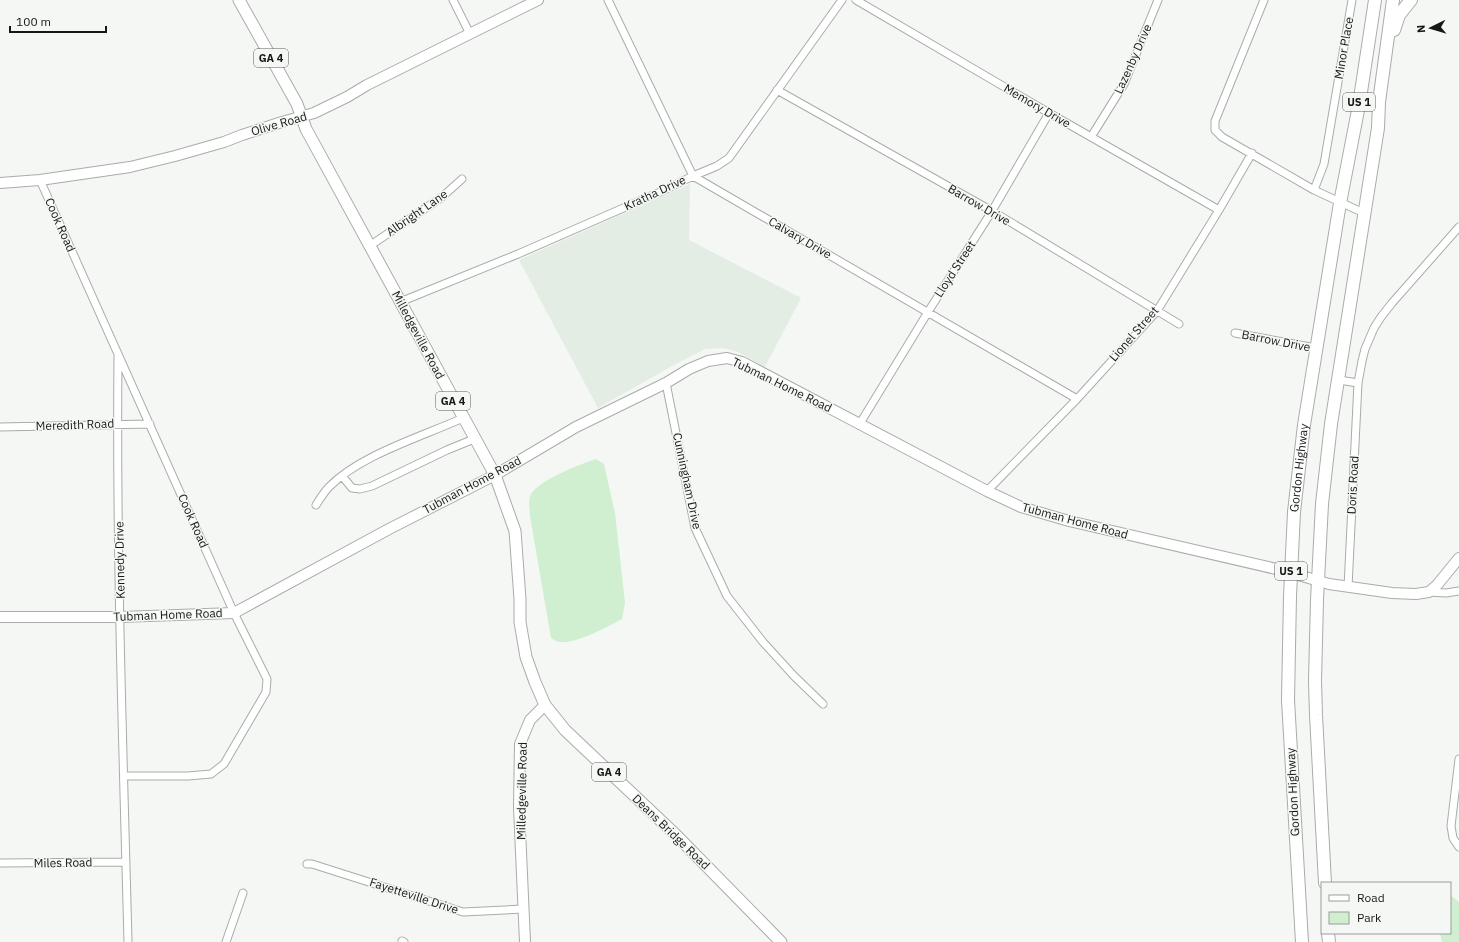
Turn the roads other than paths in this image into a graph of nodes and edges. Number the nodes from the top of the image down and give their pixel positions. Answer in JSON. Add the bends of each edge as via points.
{"nodes":[{"id":1,"x":239,"y":0,"type":"edge"},
{"id":2,"x":453,"y":0,"type":"edge"},
{"id":3,"x":538,"y":0,"type":"edge"},
{"id":4,"x":608,"y":0,"type":"edge"},
{"id":5,"x":842,"y":0,"type":"edge"},
{"id":6,"x":856,"y":0,"type":"edge"},
{"id":7,"x":1158,"y":0,"type":"edge"},
{"id":8,"x":1264,"y":0,"type":"edge"},
{"id":9,"x":1352,"y":0,"type":"edge"},
{"id":10,"x":1375,"y":0,"type":"edge"},
{"id":11,"x":1393,"y":0,"type":"edge"},
{"id":12,"x":1411,"y":0,"type":"edge"},
{"id":13,"x":470,"y":34,"type":"junction"},
{"id":14,"x":777,"y":90,"type":"junction"},
{"id":15,"x":1048,"y":113,"type":"junction"},
{"id":16,"x":302,"y":116,"type":"junction"},
{"id":17,"x":1378,"y":128,"type":"junction"},
{"id":18,"x":1091,"y":137,"type":"junction"},
{"id":19,"x":1252,"y":153,"type":"junction"},
{"id":20,"x":693,"y":176,"type":"junction"},
{"id":21,"x":462,"y":179,"type":"dead end"},
{"id":22,"x":40,"y":180,"type":"junction"},
{"id":23,"x":0,"y":183,"type":"edge"},
{"id":24,"x":1314,"y":190,"type":"junction"},
{"id":25,"x":1340,"y":203,"type":"junction"},
{"id":26,"x":1219,"y":210,"type":"junction"},
{"id":27,"x":992,"y":211,"type":"junction"},
{"id":28,"x":1366,"y":214,"type":"junction"},
{"id":29,"x":1459,"y":227,"type":"edge"},
{"id":30,"x":371,"y":245,"type":"junction"},
{"id":31,"x":400,"y":302,"type":"junction"},
{"id":32,"x":1157,"y":311,"type":"junction"},
{"id":33,"x":928,"y":312,"type":"junction"},
{"id":34,"x":1179,"y":324,"type":"dead end"},
{"id":35,"x":1235,"y":333,"type":"dead end"},
{"id":36,"x":1316,"y":348,"type":"junction"},
{"id":37,"x":118,"y":354,"type":"junction"},
{"id":38,"x":1339,"y":380,"type":"junction"},
{"id":39,"x":666,"y":383,"type":"junction"},
{"id":40,"x":1358,"y":383,"type":"junction"},
{"id":41,"x":1077,"y":399,"type":"junction"},
{"id":42,"x":463,"y":418,"type":"junction"},
{"id":43,"x":118,"y":424,"type":"junction"},
{"id":44,"x":150,"y":424,"type":"junction"},
{"id":45,"x":859,"y":424,"type":"junction"},
{"id":46,"x":0,"y":427,"type":"edge"},
{"id":47,"x":474,"y":439,"type":"junction"},
{"id":48,"x":495,"y":475,"type":"junction"},
{"id":49,"x":342,"y":476,"type":"junction"},
{"id":50,"x":987,"y":492,"type":"junction"},
{"id":51,"x":316,"y":505,"type":"dead end"},
{"id":52,"x":1459,"y":558,"type":"edge"},
{"id":53,"x":1291,"y":573,"type":"junction"},
{"id":54,"x":1318,"y":580,"type":"junction"},
{"id":55,"x":1348,"y":587,"type":"junction"},
{"id":56,"x":1459,"y":591,"type":"edge"},
{"id":57,"x":1429,"y":592,"type":"junction"},
{"id":58,"x":234,"y":613,"type":"junction"},
{"id":59,"x":0,"y":617,"type":"edge"},
{"id":60,"x":120,"y":617,"type":"junction"},
{"id":61,"x":823,"y":704,"type":"dead end"},
{"id":62,"x":545,"y":705,"type":"junction"},
{"id":63,"x":1459,"y":759,"type":"edge"},
{"id":64,"x":125,"y":776,"type":"junction"},
{"id":65,"x":1457,"y":845,"type":"edge"},
{"id":66,"x":126,"y":862,"type":"junction"},
{"id":67,"x":0,"y":863,"type":"edge"},
{"id":68,"x":307,"y":864,"type":"dead end"},
{"id":69,"x":1325,"y":882,"type":"edge"},
{"id":70,"x":243,"y":893,"type":"dead end"},
{"id":71,"x":523,"y":909,"type":"junction"},
{"id":72,"x":128,"y":942,"type":"edge"},
{"id":73,"x":226,"y":942,"type":"edge"},
{"id":74,"x":525,"y":942,"type":"edge"},
{"id":75,"x":781,"y":942,"type":"edge"},
{"id":76,"x":1302,"y":942,"type":"edge"}],
"edges":[{"from":1,"to":16,"type":"main road","name":"Milledgeville Road","number":"GA 4"},
{"from":2,"to":13,"type":"street"},
{"from":3,"to":13,"type":"street","name":"Olive Road"},
{"from":4,"to":20,"type":"street"},
{"from":5,"to":14,"type":"street","name":"Kratha Drive"},
{"from":6,"to":15,"type":"street","name":"Memory Drive"},
{"from":7,"to":18,"type":"street","name":"Lazenby Drive","via":[[1124,84]]},
{"from":8,"to":19,"type":"street","via":[[1214,124],[1219,134]]},
{"from":9,"to":24,"type":"street","name":"Minor Place","via":[[1324,164]]},
{"from":10,"to":25,"type":"highway","name":"Gordon Highway","number":"US 1","via":[[1359,105]]},
{"from":11,"to":17,"type":"highway","number":"US 1","via":[[1378,102]]},
{"from":12,"to":17,"type":"highway","via":[[1395,24]]},
{"from":13,"to":16,"type":"street","name":"Olive Road","via":[[314,114]]},
{"from":14,"to":20,"type":"street","name":"Kratha Drive","via":[[729,158]]},
{"from":14,"to":27,"type":"street","name":"Barrow Drive"},
{"from":15,"to":18,"type":"street","name":"Memory Drive"},
{"from":15,"to":27,"type":"street","name":"Lloyd Street"},
{"from":16,"to":22,"type":"street","name":"Olive Road","via":[[168,158],[130,167]]},
{"from":16,"to":30,"type":"main road","name":"Milledgeville Road","number":"GA 4","via":[[306,129]]},
{"from":17,"to":28,"type":"highway","number":"US 1"},
{"from":18,"to":26,"type":"street","name":"Memory Drive"},
{"from":19,"to":24,"type":"street"},
{"from":19,"to":26,"type":"street","name":"Lionel Street"},
{"from":20,"to":31,"type":"street","name":"Kratha Drive","via":[[518,254]]},
{"from":20,"to":33,"type":"street","name":"Calvary Drive"},
{"from":21,"to":30,"type":"street","name":"Albright Lane","via":[[442,197]]},
{"from":22,"to":23,"type":"street","name":"Olive Road"},
{"from":22,"to":37,"type":"street","name":"Cook Road"},
{"from":24,"to":25,"type":"street"},
{"from":25,"to":28,"type":"street"},
{"from":25,"to":36,"type":"highway","name":"Gordon Highway","number":"US 1"},
{"from":26,"to":32,"type":"street","name":"Lionel Street"},
{"from":27,"to":32,"type":"street","name":"Barrow Drive"},
{"from":27,"to":33,"type":"street","name":"Lloyd Street"},
{"from":28,"to":38,"type":"highway","number":"US 1"},
{"from":29,"to":40,"type":"street","name":"Doris Road","via":[[1381,317],[1365,349]]},
{"from":30,"to":31,"type":"main road","name":"Milledgeville Road","number":"GA 4"},
{"from":31,"to":42,"type":"main road","name":"Milledgeville Road","number":"GA 4"},
{"from":32,"to":34,"type":"street","name":"Barrow Drive"},
{"from":32,"to":41,"type":"street","name":"Lionel Street"},
{"from":33,"to":41,"type":"street","name":"Calvary Drive"},
{"from":33,"to":45,"type":"street","name":"Lloyd Street"},
{"from":35,"to":36,"type":"street","name":"Barrow Drive"},
{"from":36,"to":53,"type":"highway","name":"Gordon Highway","number":"US 1","via":[[1298,471]]},
{"from":37,"to":43,"type":"street","name":"Kennedy Drive"},
{"from":37,"to":44,"type":"street","name":"Cook Road"},
{"from":38,"to":40,"type":"street"},
{"from":38,"to":54,"type":"highway","number":"US 1","via":[[1325,469]]},
{"from":39,"to":45,"type":"street","name":"Tubman Home Road","via":[[708,361],[727,358],[742,362]]},
{"from":39,"to":48,"type":"street","name":"Tubman Home Road","via":[[576,426]]},
{"from":39,"to":61,"type":"street","name":"Cunningham Drive","via":[[695,528],[727,596],[762,642]]},
{"from":40,"to":55,"type":"street","name":"Doris Road"},
{"from":41,"to":50,"type":"street","name":"Lionel Street"},
{"from":42,"to":47,"type":"main road","name":"Milledgeville Road","number":"GA 4"},
{"from":42,"to":49,"type":"street","via":[[388,450],[359,464]]},
{"from":43,"to":44,"type":"street","name":"Meredith Road"},
{"from":43,"to":46,"type":"street","name":"Meredith Road"},
{"from":43,"to":60,"type":"street","name":"Kennedy Drive"},
{"from":44,"to":58,"type":"street","name":"Cook Road"},
{"from":45,"to":50,"type":"street","name":"Tubman Home Road"},
{"from":47,"to":48,"type":"main road","name":"Milledgeville Road","number":"GA 4"},
{"from":47,"to":49,"type":"street","via":[[372,486],[352,488]]},
{"from":48,"to":58,"type":"street","name":"Tubman Home Road"},
{"from":48,"to":62,"type":"main road","name":"Milledgeville Road","number":"GA 4","via":[[515,531],[520,622],[535,682]]},
{"from":49,"to":51,"type":"street","via":[[328,488]]},
{"from":50,"to":53,"type":"street","name":"Tubman Home Road","via":[[1021,507],[1069,521]]},
{"from":52,"to":57,"type":"street"},
{"from":53,"to":54,"type":"street","name":"Tubman Home Road"},
{"from":53,"to":76,"type":"highway","name":"Gordon Highway","number":"US 1","via":[[1289,708]]},
{"from":54,"to":55,"type":"street","name":"Tubman Home Road"},
{"from":54,"to":69,"type":"highway","number":"US 1","via":[[1315,647],[1316,715]]},
{"from":55,"to":57,"type":"street","name":"Tubman Home Road","via":[[1407,594]]},
{"from":56,"to":57,"type":"street"},
{"from":58,"to":60,"type":"street","name":"Tubman Home Road"},
{"from":58,"to":64,"type":"street","name":"Cook Road","via":[[267,679],[266,692],[224,764],[211,774]]},
{"from":59,"to":60,"type":"street","name":"Tubman Home Road"},
{"from":60,"to":64,"type":"street","name":"Kennedy Drive"},
{"from":62,"to":71,"type":"street","name":"Milledgeville Road","via":[[530,720],[520,744],[519,807]]},
{"from":62,"to":75,"type":"main road","name":"Deans Bridge Road","number":"GA 4","via":[[565,730],[677,836]]},
{"from":63,"to":65,"type":"street","via":[[1451,826]]},
{"from":64,"to":66,"type":"street","name":"Kennedy Drive"},
{"from":66,"to":67,"type":"street","name":"Miles Road"},
{"from":66,"to":72,"type":"street","name":"Kennedy Drive"},
{"from":68,"to":71,"type":"street","name":"Fayetteville Drive","via":[[463,912]]},
{"from":70,"to":73,"type":"street"},
{"from":71,"to":74,"type":"street","name":"Milledgeville Road"}]}
